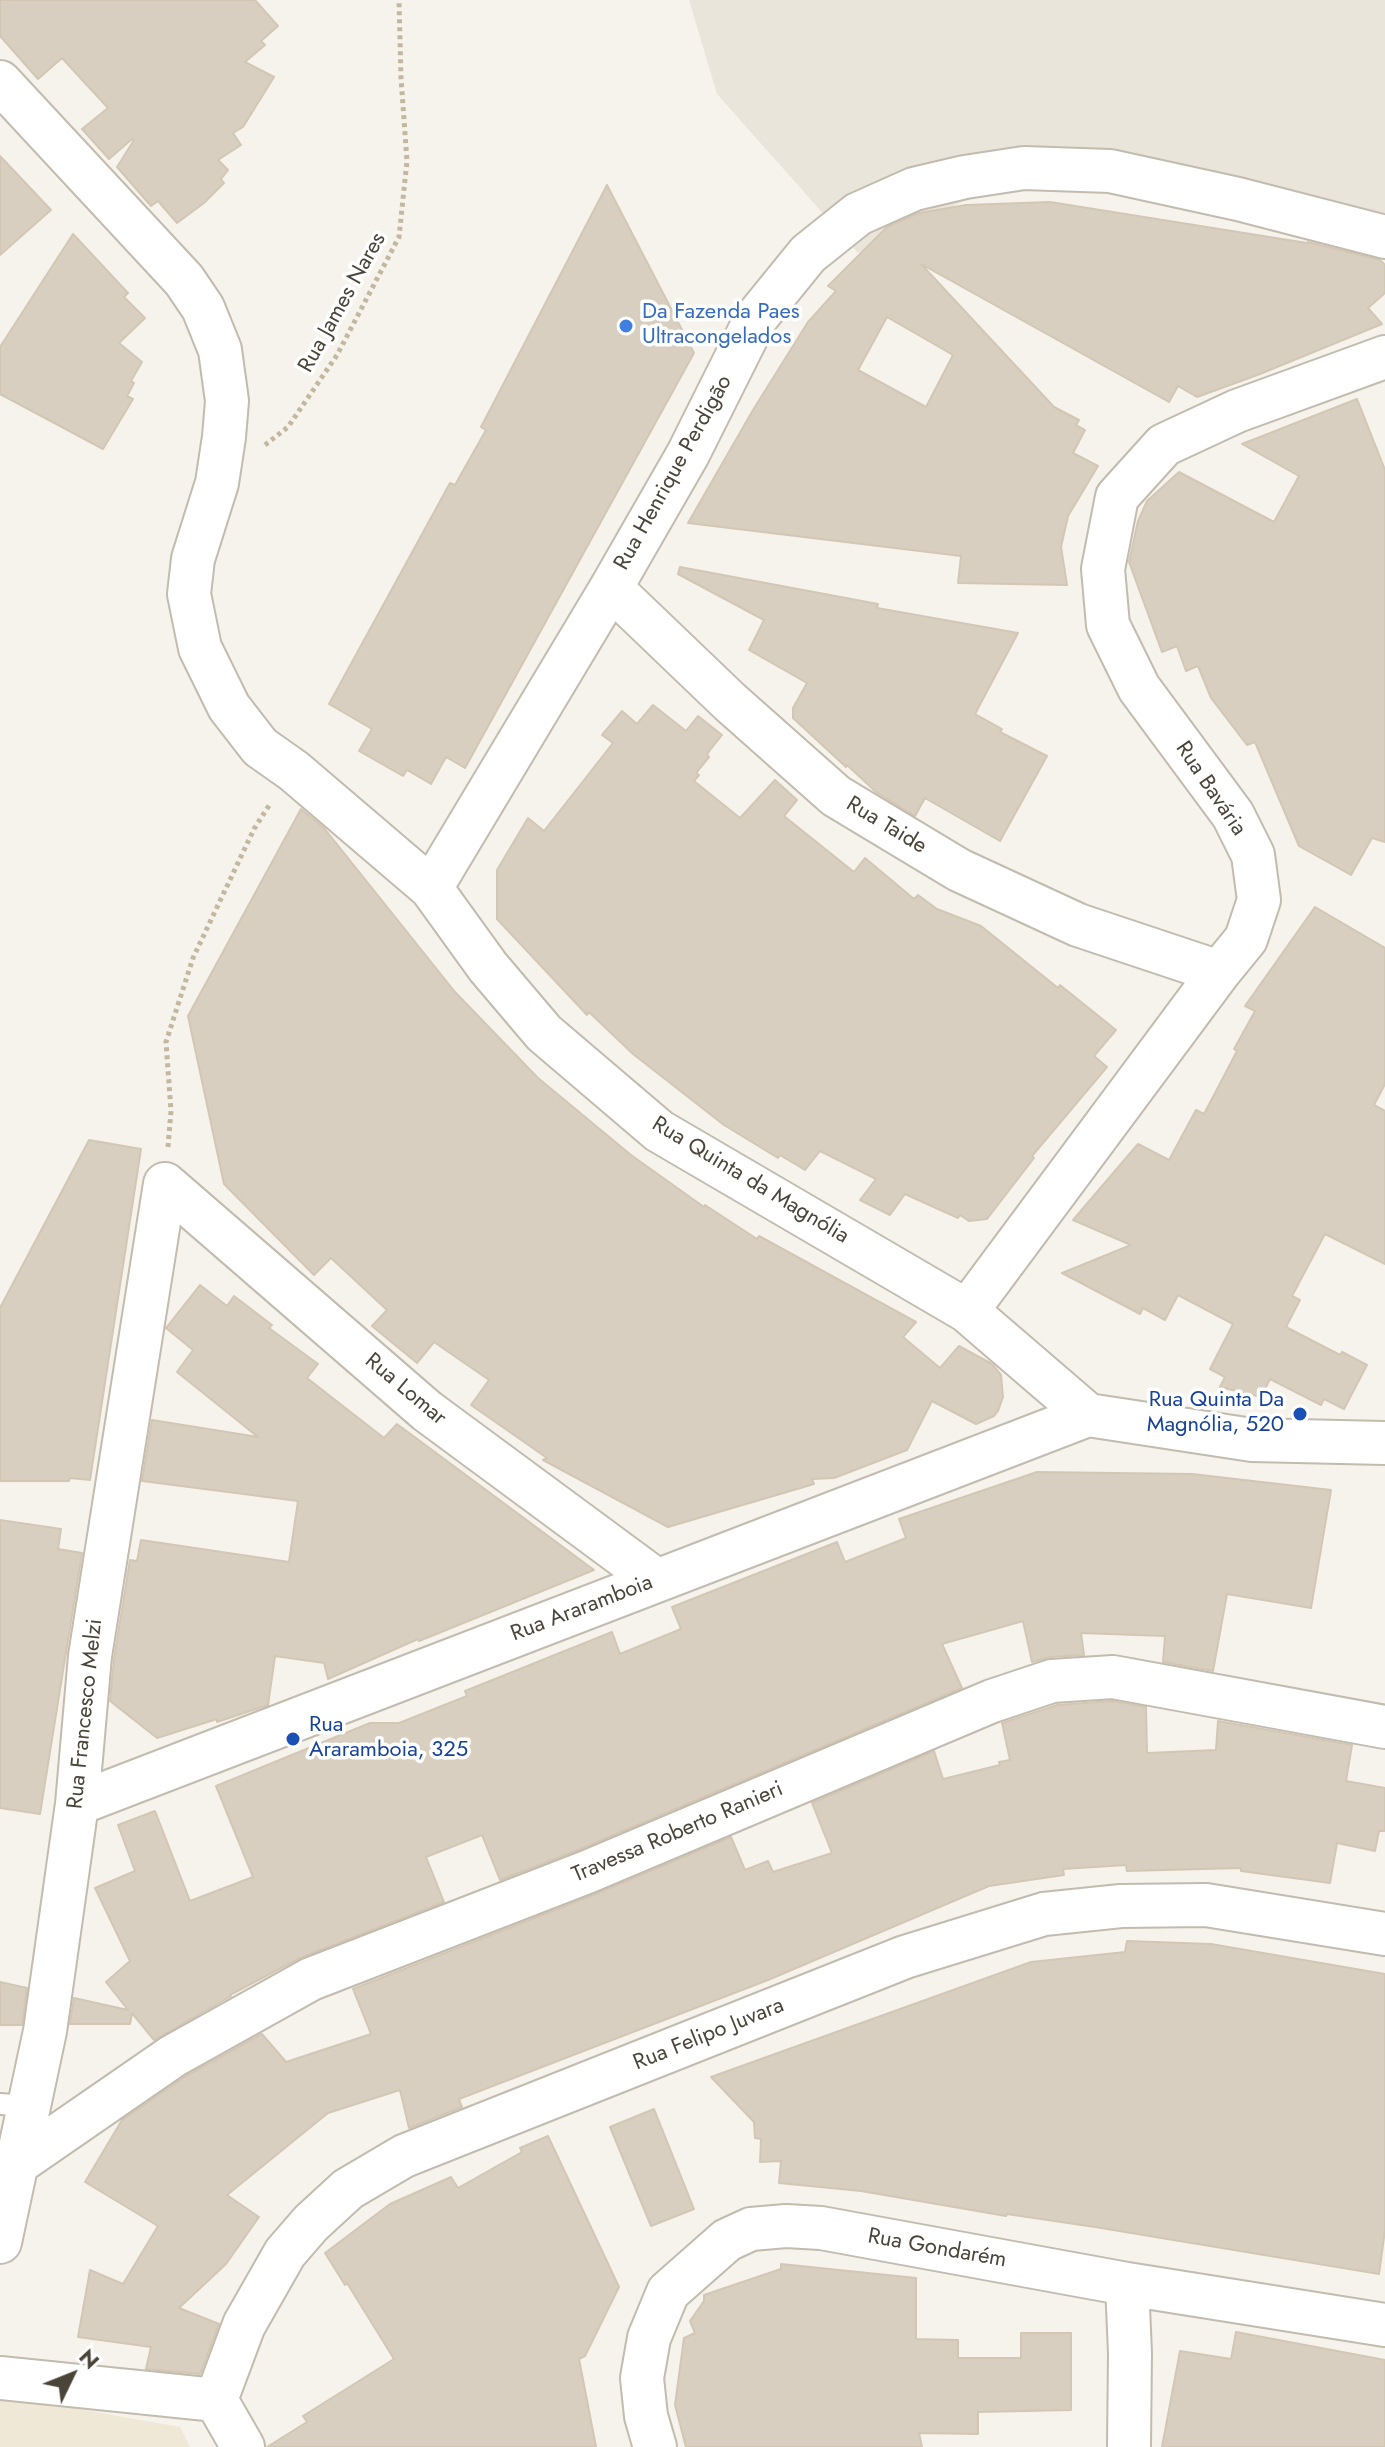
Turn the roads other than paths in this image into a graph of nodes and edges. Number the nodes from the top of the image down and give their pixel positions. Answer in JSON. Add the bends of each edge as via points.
{"nodes":[{"id":1,"x":0,"y":82,"type":"edge"},
{"id":2,"x":1385,"y":237,"type":"edge"},
{"id":3,"x":1385,"y":357,"type":"edge"},
{"id":4,"x":611,"y":588,"type":"junction"},
{"id":5,"x":431,"y":888,"type":"junction"},
{"id":6,"x":1219,"y":972,"type":"junction"},
{"id":7,"x":165,"y":1184,"type":"joint"},
{"id":8,"x":967,"y":1311,"type":"junction"},
{"id":9,"x":1088,"y":1415,"type":"junction"},
{"id":10,"x":1380,"y":1433,"type":"edge"},
{"id":11,"x":656,"y":1580,"type":"junction"},
{"id":12,"x":1385,"y":1727,"type":"edge"},
{"id":13,"x":77,"y":1804,"type":"junction"},
{"id":14,"x":1385,"y":1934,"type":"edge"},
{"id":15,"x":15,"y":2105,"type":"edge"},
{"id":16,"x":18,"y":2163,"type":"junction"},
{"id":17,"x":0,"y":2242,"type":"edge"},
{"id":18,"x":1127,"y":2284,"type":"junction"},
{"id":19,"x":1385,"y":2325,"type":"edge"},
{"id":20,"x":0,"y":2378,"type":"edge"},
{"id":21,"x":216,"y":2400,"type":"junction"},
{"id":22,"x":243,"y":2447,"type":"edge"},
{"id":23,"x":655,"y":2447,"type":"edge"},
{"id":24,"x":1129,"y":2447,"type":"edge"}],
"edges":[{"from":1,"to":5,"type":"street","name":"Rua Quinta da Magnólia","via":[[184,280],[203,308],[220,350],[227,401],[224,437],[189,594],[200,648],[229,707],[260,747]]},
{"from":2,"to":4,"type":"street","name":"Rua Henrique Perdigão","via":[[1110,171],[1024,168],[965,177],[914,189],[858,214],[808,254],[756,318],[688,454]]},
{"from":3,"to":6,"type":"street","name":"Rua Bavária","via":[[1237,411],[1164,445],[1117,497],[1103,569],[1108,625],[1139,688],[1233,815],[1253,855],[1259,900],[1246,939]]},
{"from":4,"to":5,"type":"street","name":"Rua Henrique Perdigão"},
{"from":4,"to":6,"type":"street","name":"Rua Taide","via":[[836,796],[959,870],[1065,919]]},
{"from":5,"to":8,"type":"street","name":"Rua Quinta da Magnólia","via":[[544,1033],[659,1131]]},
{"from":6,"to":8,"type":"street","name":"Rua Bavária"},
{"from":7,"to":11,"type":"street","name":"Rua Lomar","via":[[427,1411]]},
{"from":7,"to":13,"type":"street","name":"Rua Francesco Melzi","via":[[90,1656]]},
{"from":8,"to":9,"type":"street","name":"Rua Quinta da Magnólia"},
{"from":9,"to":10,"type":"street","via":[[1252,1440]]},
{"from":9,"to":11,"type":"street","name":"Rua Araramboia"},
{"from":11,"to":13,"type":"street","name":"Rua Araramboia"},
{"from":12,"to":16,"type":"street","name":"Travessa Roberto Ranieri","via":[[1113,1677],[1052,1681],[311,1979],[173,2056]]},
{"from":13,"to":15,"type":"street","name":"Rua Francesco Melzi","via":[[45,2031]]},
{"from":14,"to":21,"type":"street","name":"Rua Felipo Juvara","via":[[1206,1905],[1044,1914],[905,1957],[404,2156],[348,2189],[285,2253],[244,2325]]},
{"from":15,"to":16,"type":"street","name":"Rua Francesco Melzi"},
{"from":16,"to":17,"type":"street","name":"Rua Francesco Melzi"},
{"from":18,"to":19,"type":"street","name":"Rua Gondarém"},
{"from":18,"to":23,"type":"street","name":"Rua Gondarém","via":[[821,2228],[751,2229],[707,2255],[668,2292],[649,2338],[642,2378]]},
{"from":18,"to":24,"type":"street"},
{"from":20,"to":21,"type":"street"},
{"from":21,"to":22,"type":"street"}]}
